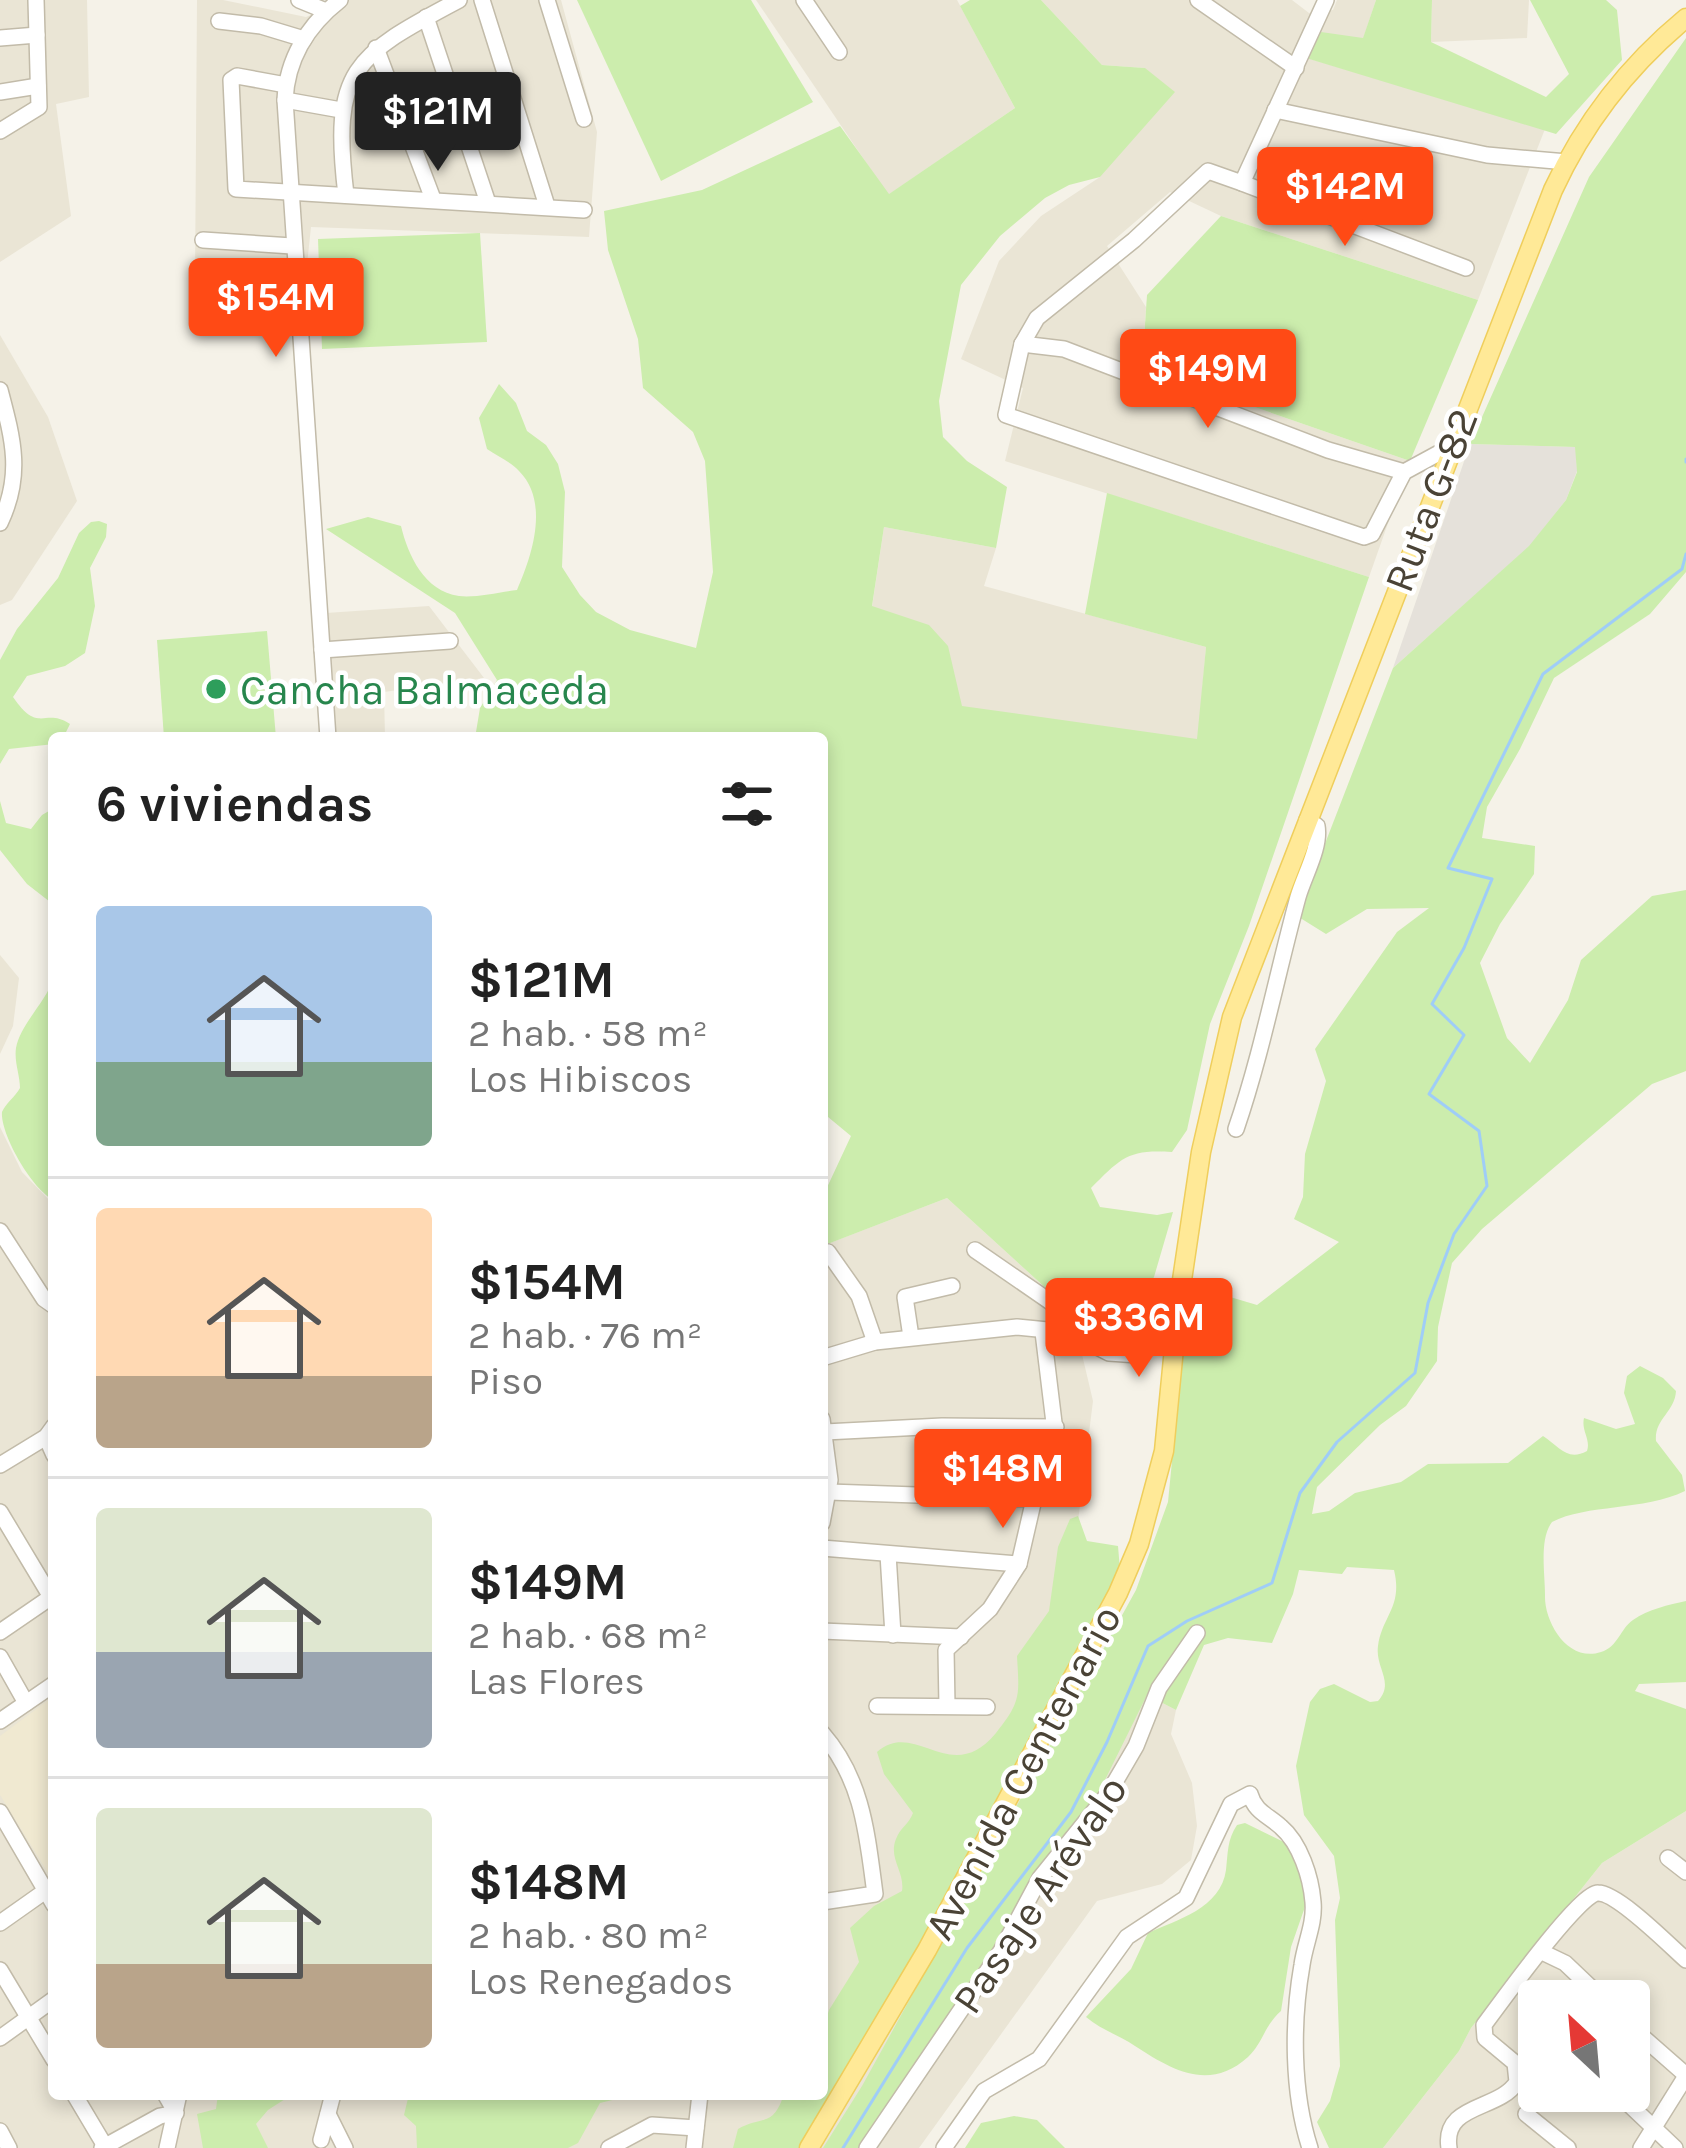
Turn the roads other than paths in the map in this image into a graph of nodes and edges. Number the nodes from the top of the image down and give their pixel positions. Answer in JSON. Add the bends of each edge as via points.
{"nodes":[{"id":1,"x":36,"y":0,"type":"edge"},
{"id":2,"x":299,"y":0,"type":"edge"},
{"id":3,"x":459,"y":0,"type":"edge"},
{"id":4,"x":482,"y":0,"type":"edge"},
{"id":5,"x":547,"y":0,"type":"edge"},
{"id":6,"x":804,"y":0,"type":"edge"},
{"id":7,"x":1198,"y":0,"type":"edge"},
{"id":8,"x":1326,"y":0,"type":"edge"},
{"id":9,"x":333,"y":6,"type":"edge"},
{"id":10,"x":426,"y":17,"type":"junction"},
{"id":11,"x":1686,"y":18,"type":"edge"},
{"id":12,"x":219,"y":21,"type":"dead end"},
{"id":13,"x":37,"y":35,"type":"junction"},
{"id":14,"x":0,"y":38,"type":"edge"},
{"id":15,"x":304,"y":39,"type":"junction"},
{"id":16,"x":376,"y":48,"type":"junction"},
{"id":17,"x":839,"y":52,"type":"dead end"},
{"id":18,"x":1295,"y":68,"type":"junction"},
{"id":19,"x":38,"y":86,"type":"junction"},
{"id":20,"x":0,"y":92,"type":"edge"},
{"id":21,"x":285,"y":93,"type":"junction"},
{"id":22,"x":341,"y":110,"type":"junction"},
{"id":23,"x":1275,"y":110,"type":"junction"},
{"id":24,"x":584,"y":119,"type":"dead end"},
{"id":25,"x":0,"y":131,"type":"edge"},
{"id":26,"x":1567,"y":162,"type":"junction"},
{"id":27,"x":1241,"y":183,"type":"junction"},
{"id":28,"x":289,"y":194,"type":"junction"},
{"id":29,"x":346,"y":195,"type":"junction"},
{"id":30,"x":433,"y":199,"type":"junction"},
{"id":31,"x":488,"y":203,"type":"junction"},
{"id":32,"x":547,"y":206,"type":"junction"},
{"id":33,"x":584,"y":210,"type":"dead end"},
{"id":34,"x":203,"y":240,"type":"dead end"},
{"id":35,"x":292,"y":246,"type":"junction"},
{"id":36,"x":1466,"y":268,"type":"dead end"},
{"id":37,"x":1022,"y":344,"type":"junction"},
{"id":38,"x":0,"y":391,"type":"edge"},
{"id":39,"x":1450,"y":447,"type":"junction"},
{"id":40,"x":1404,"y":472,"type":"junction"},
{"id":41,"x":0,"y":523,"type":"edge"},
{"id":42,"x":450,"y":641,"type":"dead end"},
{"id":43,"x":322,"y":650,"type":"junction"},
{"id":44,"x":328,"y":732,"type":"edge"},
{"id":45,"x":1307,"y":820,"type":"junction"},
{"id":46,"x":1232,"y":1017,"type":"joint"},
{"id":47,"x":1236,"y":1130,"type":"dead end"},
{"id":48,"x":0,"y":1231,"type":"edge"},
{"id":49,"x":975,"y":1250,"type":"dead end"},
{"id":50,"x":828,"y":1252,"type":"dead end"},
{"id":51,"x":952,"y":1286,"type":"dead end"},
{"id":52,"x":48,"y":1302,"type":"edge"},
{"id":53,"x":1178,"y":1307,"type":"junction"},
{"id":54,"x":1043,"y":1332,"type":"junction"},
{"id":55,"x":1069,"y":1332,"type":"junction"},
{"id":56,"x":911,"y":1337,"type":"junction"},
{"id":57,"x":874,"y":1342,"type":"junction"},
{"id":58,"x":828,"y":1356,"type":"edge"},
{"id":59,"x":828,"y":1425,"type":"edge"},
{"id":60,"x":1056,"y":1427,"type":"junction"},
{"id":61,"x":48,"y":1432,"type":"edge"},
{"id":62,"x":0,"y":1465,"type":"edge"},
{"id":63,"x":828,"y":1481,"type":"edge"},
{"id":64,"x":829,"y":1492,"type":"junction"},
{"id":65,"x":828,"y":1496,"type":"edge"},
{"id":66,"x":1034,"y":1499,"type":"junction"},
{"id":67,"x":0,"y":1512,"type":"edge"},
{"id":68,"x":828,"y":1549,"type":"edge"},
{"id":69,"x":888,"y":1554,"type":"junction"},
{"id":70,"x":1019,"y":1564,"type":"junction"},
{"id":71,"x":48,"y":1590,"type":"edge"},
{"id":72,"x":48,"y":1601,"type":"edge"},
{"id":73,"x":828,"y":1631,"type":"edge"},
{"id":74,"x":0,"y":1632,"type":"edge"},
{"id":75,"x":1198,"y":1633,"type":"dead end"},
{"id":76,"x":893,"y":1636,"type":"junction"},
{"id":77,"x":961,"y":1637,"type":"junction"},
{"id":78,"x":0,"y":1657,"type":"edge"},
{"id":79,"x":48,"y":1688,"type":"edge"},
{"id":80,"x":26,"y":1703,"type":"junction"},
{"id":81,"x":877,"y":1706,"type":"dead end"},
{"id":82,"x":947,"y":1706,"type":"junction"},
{"id":83,"x":987,"y":1707,"type":"dead end"},
{"id":84,"x":0,"y":1721,"type":"edge"},
{"id":85,"x":830,"y":1756,"type":"edge"},
{"id":86,"x":0,"y":1812,"type":"edge"},
{"id":87,"x":1668,"y":1858,"type":"dead end"},
{"id":88,"x":1686,"y":1872,"type":"edge"},
{"id":89,"x":48,"y":1889,"type":"edge"},
{"id":90,"x":48,"y":1896,"type":"edge"},
{"id":91,"x":828,"y":1901,"type":"edge"},
{"id":92,"x":0,"y":1923,"type":"edge"},
{"id":93,"x":1542,"y":1952,"type":"junction"},
{"id":94,"x":1686,"y":1960,"type":"edge"},
{"id":95,"x":0,"y":1970,"type":"edge"},
{"id":96,"x":1520,"y":1980,"type":"edge"},
{"id":97,"x":1582,"y":1980,"type":"edge"},
{"id":98,"x":1518,"y":1983,"type":"edge"},
{"id":99,"x":48,"y":2003,"type":"edge"},
{"id":100,"x":28,"y":2018,"type":"junction"},
{"id":101,"x":0,"y":2038,"type":"edge"},
{"id":102,"x":1650,"y":2044,"type":"edge"},
{"id":103,"x":48,"y":2050,"type":"edge"},
{"id":104,"x":1518,"y":2071,"type":"joint"},
{"id":105,"x":1686,"y":2076,"type":"edge"},
{"id":106,"x":77,"y":2100,"type":"edge"},
{"id":107,"x":168,"y":2100,"type":"edge"},
{"id":108,"x":178,"y":2100,"type":"edge"},
{"id":109,"x":332,"y":2100,"type":"edge"},
{"id":110,"x":699,"y":2100,"type":"edge"},
{"id":111,"x":1637,"y":2112,"type":"edge"},
{"id":112,"x":176,"y":2113,"type":"junction"},
{"id":113,"x":328,"y":2114,"type":"junction"},
{"id":114,"x":1526,"y":2114,"type":"dead end"},
{"id":115,"x":143,"y":2126,"type":"junction"},
{"id":116,"x":1653,"y":2127,"type":"junction"},
{"id":117,"x":696,"y":2128,"type":"junction"},
{"id":118,"x":0,"y":2131,"type":"edge"},
{"id":119,"x":321,"y":2140,"type":"dead end"},
{"id":120,"x":169,"y":2142,"type":"edge"},
{"id":121,"x":104,"y":2147,"type":"edge"},
{"id":122,"x":1447,"y":2147,"type":"edge"},
{"id":123,"x":9,"y":2148,"type":"edge"},
{"id":124,"x":345,"y":2148,"type":"edge"},
{"id":125,"x":608,"y":2148,"type":"edge"},
{"id":126,"x":694,"y":2148,"type":"edge"},
{"id":127,"x":808,"y":2148,"type":"edge"},
{"id":128,"x":867,"y":2148,"type":"edge"},
{"id":129,"x":944,"y":2148,"type":"edge"},
{"id":130,"x":1310,"y":2148,"type":"edge"},
{"id":131,"x":1568,"y":2148,"type":"edge"},
{"id":132,"x":1641,"y":2148,"type":"edge"},
{"id":133,"x":1675,"y":2148,"type":"edge"}],
"edges":[{"from":1,"to":13,"type":"street"},
{"from":2,"to":9,"type":"street"},
{"from":3,"to":10,"type":"street"},
{"from":4,"to":32,"type":"street"},
{"from":5,"to":24,"type":"street"},
{"from":6,"to":17,"type":"street"},
{"from":7,"to":18,"type":"street"},
{"from":8,"to":18,"type":"street"},
{"from":9,"to":15,"type":"street"},
{"from":10,"to":16,"type":"street"},
{"from":10,"to":31,"type":"street"},
{"from":11,"to":26,"type":"main road","name":"Ruta G-82","via":[[1627,74]]},
{"from":12,"to":15,"type":"street"},
{"from":13,"to":14,"type":"street"},
{"from":13,"to":19,"type":"street"},
{"from":15,"to":21,"type":"street"},
{"from":16,"to":22,"type":"street","via":[[354,74]]},
{"from":16,"to":30,"type":"street"},
{"from":18,"to":23,"type":"street"},
{"from":19,"to":20,"type":"street"},
{"from":19,"to":25,"type":"street","via":[[39,107]]},
{"from":21,"to":22,"type":"street"},
{"from":21,"to":28,"type":"street"},
{"from":21,"to":28,"type":"street","via":[[237,76],[230,82],[234,188]]},
{"from":22,"to":29,"type":"street"},
{"from":23,"to":26,"type":"street","via":[[1487,155]]},
{"from":23,"to":27,"type":"street"},
{"from":26,"to":39,"type":"main road","name":"Ruta G-82"},
{"from":27,"to":36,"type":"street"},
{"from":27,"to":37,"type":"street","via":[[1208,171],[1037,318]]},
{"from":28,"to":29,"type":"street"},
{"from":28,"to":35,"type":"street"},
{"from":29,"to":30,"type":"street"},
{"from":30,"to":31,"type":"street"},
{"from":31,"to":32,"type":"street"},
{"from":32,"to":33,"type":"street"},
{"from":34,"to":35,"type":"street"},
{"from":35,"to":43,"type":"street"},
{"from":37,"to":40,"type":"street","via":[[1064,349]]},
{"from":37,"to":40,"type":"street","via":[[1006,415],[1364,537]]},
{"from":38,"to":41,"type":"street","via":[[16,472]]},
{"from":39,"to":40,"type":"street"},
{"from":39,"to":45,"type":"main road","name":"Ruta G-82"},
{"from":42,"to":43,"type":"street"},
{"from":43,"to":44,"type":"street"},
{"from":45,"to":46,"type":"main road","name":"Ruta G-82"},
{"from":45,"to":47,"type":"street","via":[[1318,838]]},
{"from":46,"to":53,"type":"main road","name":"Avenida Centenario"},
{"from":48,"to":52,"type":"street"},
{"from":49,"to":55,"type":"street","via":[[1068,1314]]},
{"from":50,"to":57,"type":"street","via":[[859,1296]]},
{"from":51,"to":56,"type":"street","via":[[905,1297]]},
{"from":53,"to":55,"type":"street","via":[[1138,1354],[1109,1353]]},
{"from":53,"to":127,"type":"main road","name":"Avenida Centenario","via":[[1160,1472],[1129,1569],[927,1950]]},
{"from":54,"to":55,"type":"street"},
{"from":54,"to":56,"type":"street"},
{"from":54,"to":60,"type":"street"},
{"from":56,"to":57,"type":"street"},
{"from":57,"to":58,"type":"street"},
{"from":59,"to":60,"type":"street"},
{"from":60,"to":66,"type":"street","via":[[1059,1464]]},
{"from":61,"to":62,"type":"street"},
{"from":63,"to":64,"type":"street"},
{"from":64,"to":65,"type":"street"},
{"from":64,"to":66,"type":"street"},
{"from":66,"to":70,"type":"street"},
{"from":67,"to":71,"type":"street"},
{"from":68,"to":69,"type":"street"},
{"from":69,"to":70,"type":"street"},
{"from":69,"to":76,"type":"street"},
{"from":70,"to":77,"type":"street"},
{"from":72,"to":74,"type":"street"},
{"from":73,"to":76,"type":"street"},
{"from":75,"to":128,"type":"street","name":"Pasaje Arévalo","via":[[1159,1688],[1108,1794],[1040,1878],[1001,1951]]},
{"from":76,"to":77,"type":"street"},
{"from":77,"to":82,"type":"street","via":[[946,1650]]},
{"from":78,"to":80,"type":"street"},
{"from":79,"to":80,"type":"street"},
{"from":80,"to":84,"type":"street"},
{"from":81,"to":82,"type":"street"},
{"from":82,"to":83,"type":"street"},
{"from":85,"to":91,"type":"street","via":[[864,1812],[875,1894]]},
{"from":86,"to":89,"type":"street"},
{"from":87,"to":88,"type":"street"},
{"from":90,"to":92,"type":"street"},
{"from":93,"to":94,"type":"street","via":[[1595,1892],[1612,1897]]},
{"from":93,"to":96,"type":"street"},
{"from":93,"to":97,"type":"street"},
{"from":95,"to":100,"type":"street"},
{"from":98,"to":104,"type":"street","via":[[1483,2028]]},
{"from":99,"to":100,"type":"street"},
{"from":100,"to":101,"type":"street"},
{"from":100,"to":103,"type":"street"},
{"from":102,"to":105,"type":"street"},
{"from":104,"to":122,"type":"street","via":[[1508,2094],[1456,2119]]},
{"from":105,"to":116,"type":"street"},
{"from":106,"to":121,"type":"street"},
{"from":107,"to":112,"type":"street"},
{"from":108,"to":112,"type":"street"},
{"from":109,"to":113,"type":"street"},
{"from":110,"to":117,"type":"street"},
{"from":111,"to":116,"type":"street"},
{"from":112,"to":115,"type":"street"},
{"from":112,"to":120,"type":"street"},
{"from":113,"to":119,"type":"street"},
{"from":113,"to":124,"type":"street"},
{"from":114,"to":131,"type":"street"},
{"from":115,"to":120,"type":"street"},
{"from":115,"to":121,"type":"street"},
{"from":116,"to":132,"type":"street"},
{"from":116,"to":133,"type":"street"},
{"from":117,"to":125,"type":"street","via":[[646,2126]]},
{"from":117,"to":126,"type":"street"},
{"from":118,"to":123,"type":"street"},
{"from":129,"to":130,"type":"street","via":[[984,2091],[1039,2059],[1127,1937],[1186,1898],[1231,1804],[1250,1794],[1290,1837],[1312,1895],[1296,2019]]}]}
